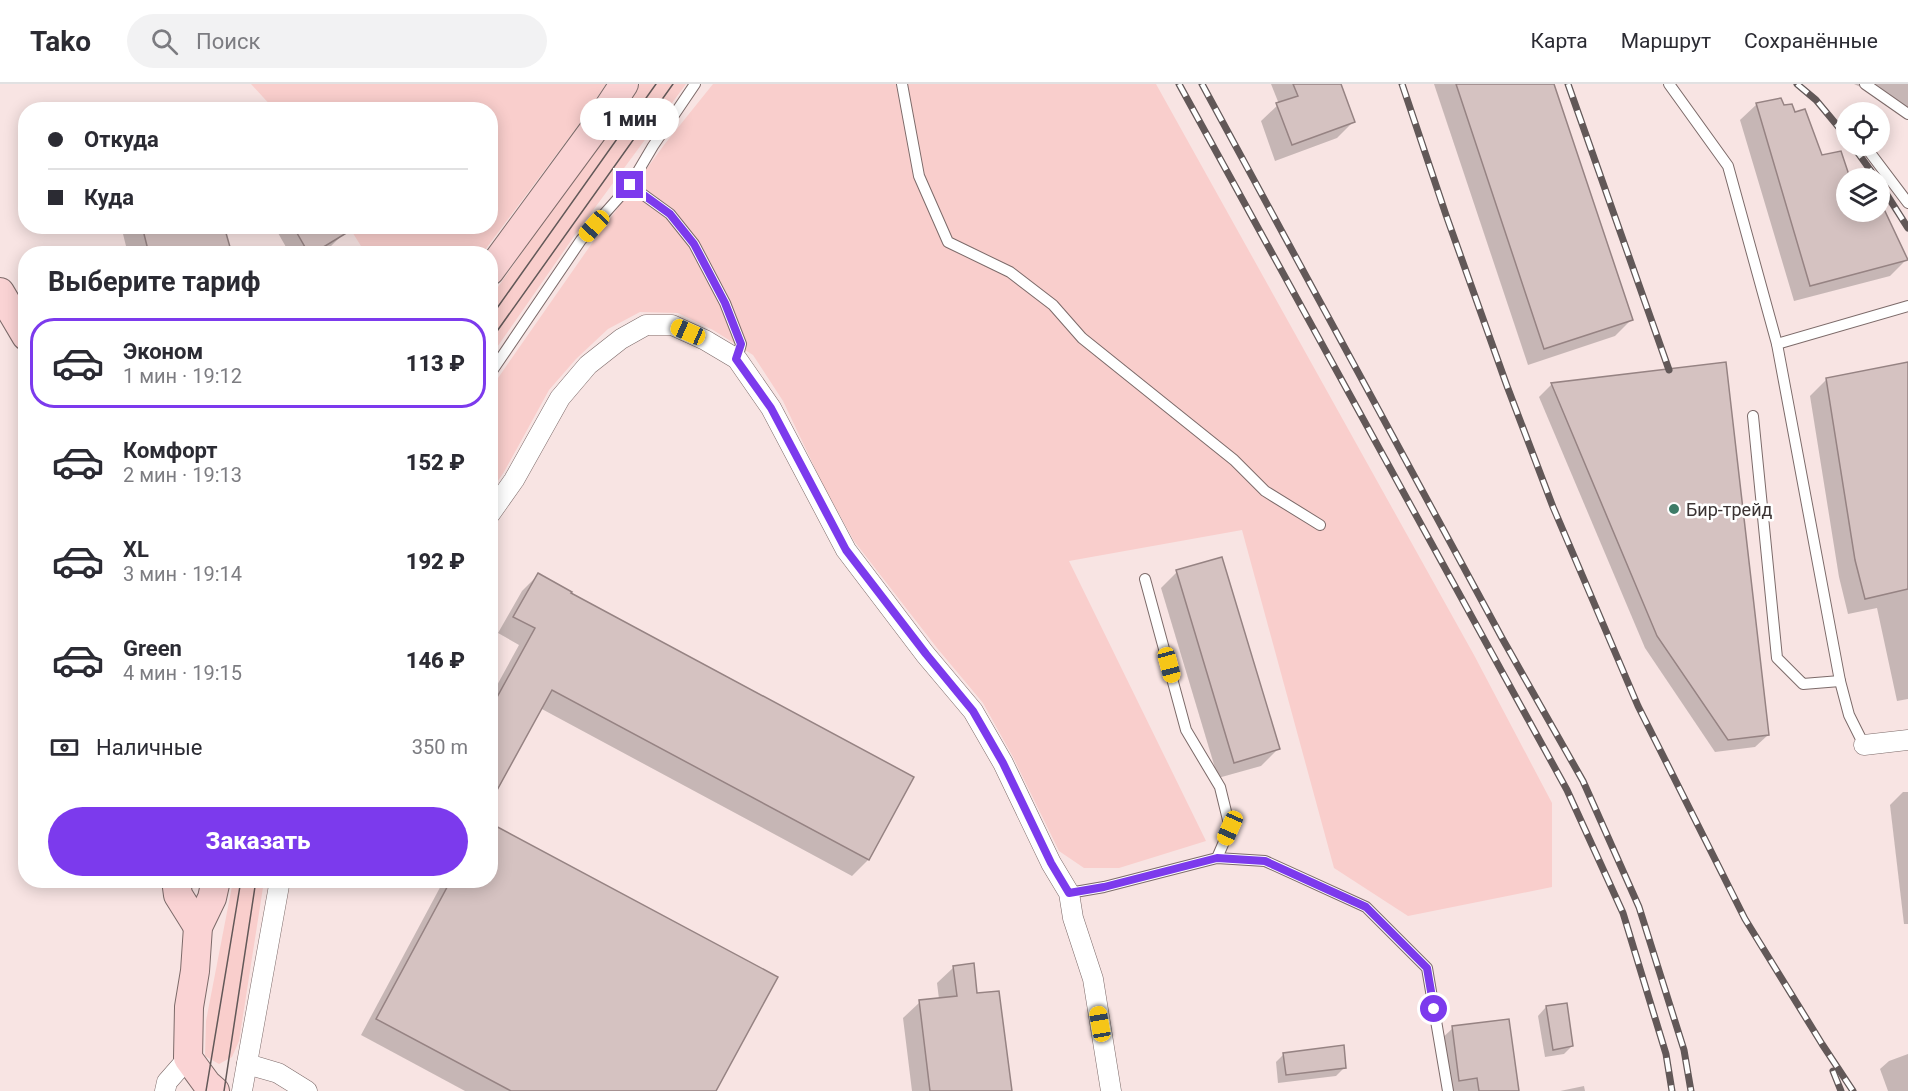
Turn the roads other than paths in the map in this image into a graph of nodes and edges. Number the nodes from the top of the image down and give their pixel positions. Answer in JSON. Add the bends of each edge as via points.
{"nodes":[{"id":1,"x":624,"y":84,"type":"edge"},
{"id":2,"x":695,"y":84,"type":"edge"},
{"id":3,"x":902,"y":84,"type":"edge"},
{"id":4,"x":1669,"y":84,"type":"edge"},
{"id":5,"x":1865,"y":84,"type":"edge"},
{"id":6,"x":1908,"y":114,"type":"edge"},
{"id":7,"x":1873,"y":156,"type":"edge"},
{"id":8,"x":630,"y":185,"type":"junction"},
{"id":9,"x":1908,"y":203,"type":"edge"},
{"id":10,"x":498,"y":260,"type":"edge"},
{"id":11,"x":0,"y":292,"type":"edge"},
{"id":12,"x":1908,"y":306,"type":"edge"},
{"id":13,"x":18,"y":322,"type":"edge"},
{"id":14,"x":1777,"y":344,"type":"junction"},
{"id":15,"x":736,"y":359,"type":"junction"},
{"id":16,"x":498,"y":362,"type":"edge"},
{"id":17,"x":1753,"y":416,"type":"dead end"},
{"id":18,"x":498,"y":503,"type":"edge"},
{"id":19,"x":1320,"y":525,"type":"dead end"},
{"id":20,"x":1145,"y":579,"type":"dead end"},
{"id":21,"x":1839,"y":681,"type":"junction"},
{"id":22,"x":1908,"y":740,"type":"edge"},
{"id":23,"x":1864,"y":745,"type":"joint"},
{"id":24,"x":1217,"y":858,"type":"junction"},
{"id":25,"x":178,"y":888,"type":"edge"},
{"id":26,"x":214,"y":888,"type":"edge"},
{"id":27,"x":279,"y":888,"type":"edge"},
{"id":28,"x":1069,"y":893,"type":"junction"},
{"id":29,"x":198,"y":927,"type":"junction"},
{"id":30,"x":188,"y":1058,"type":"junction"},
{"id":31,"x":247,"y":1064,"type":"junction"},
{"id":32,"x":165,"y":1091,"type":"edge"},
{"id":33,"x":215,"y":1091,"type":"edge"},
{"id":34,"x":242,"y":1091,"type":"edge"},
{"id":35,"x":307,"y":1091,"type":"edge"},
{"id":36,"x":1111,"y":1091,"type":"edge"},
{"id":37,"x":1449,"y":1091,"type":"edge"}],
"edges":[{"from":1,"to":10,"type":"street"},
{"from":2,"to":8,"type":"lane"},
{"from":3,"to":19,"type":"lane","via":[[919,176],[948,242],[1010,272],[1053,305],[1082,338],[1234,460],[1265,491]]},
{"from":4,"to":14,"type":"lane","via":[[1728,166]]},
{"from":5,"to":6,"type":"lane"},
{"from":7,"to":9,"type":"lane"},
{"from":8,"to":15,"type":"lane","via":[[670,214],[694,244],[741,344]]},
{"from":8,"to":16,"type":"lane","via":[[581,240]]},
{"from":11,"to":13,"type":"street"},
{"from":12,"to":14,"type":"lane"},
{"from":14,"to":21,"type":"lane"},
{"from":15,"to":18,"type":"street","via":[[672,325],[646,325],[621,339],[588,365],[560,398]]},
{"from":15,"to":28,"type":"street","via":[[771,408],[846,550],[973,711]]},
{"from":17,"to":21,"type":"lane","via":[[1777,658],[1803,684]]},
{"from":20,"to":24,"type":"lane","via":[[1186,730],[1220,788],[1230,828]]},
{"from":21,"to":23,"type":"lane","via":[[1849,715]]},
{"from":22,"to":23,"type":"street"},
{"from":24,"to":28,"type":"lane"},
{"from":24,"to":37,"type":"lane","via":[[1265,861],[1366,907],[1427,968]]},
{"from":25,"to":29,"type":"street"},
{"from":26,"to":29,"type":"street"},
{"from":27,"to":31,"type":"street"},
{"from":28,"to":36,"type":"street","via":[[1093,980]]},
{"from":29,"to":30,"type":"street"},
{"from":30,"to":32,"type":"street","via":[[167,1082]]},
{"from":30,"to":33,"type":"street"},
{"from":31,"to":34,"type":"street"},
{"from":31,"to":35,"type":"street","via":[[278,1073]]}]}
